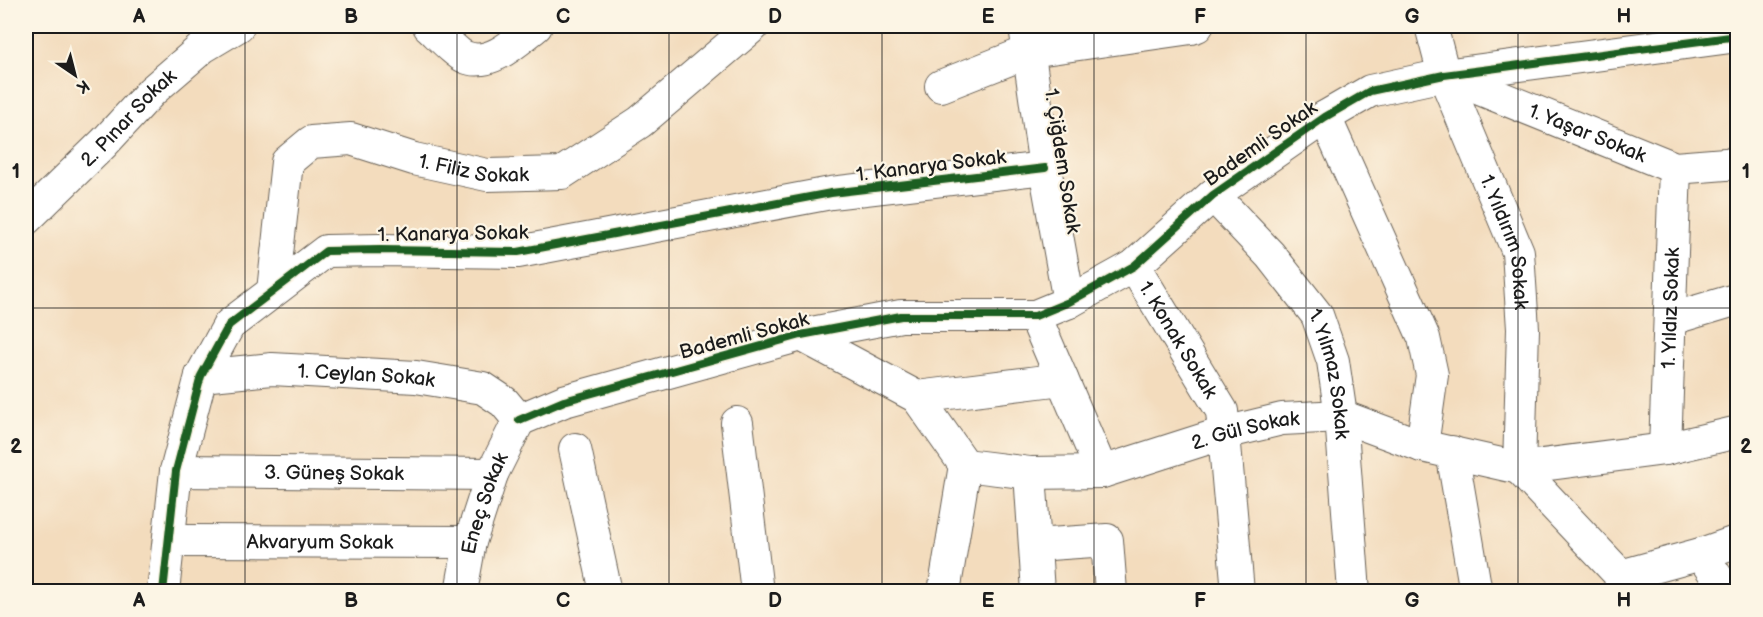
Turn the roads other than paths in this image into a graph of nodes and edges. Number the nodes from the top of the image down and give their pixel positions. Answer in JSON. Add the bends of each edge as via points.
{"nodes":[{"id":1,"x":238,"y":26,"type":"edge"},
{"id":2,"x":429,"y":26,"type":"edge"},
{"id":3,"x":536,"y":26,"type":"edge"},
{"id":4,"x":753,"y":26,"type":"edge"},
{"id":5,"x":1197,"y":26,"type":"edge"},
{"id":6,"x":1431,"y":26,"type":"edge"},
{"id":7,"x":1737,"y":36,"type":"edge"},
{"id":8,"x":1027,"y":38,"type":"edge"},
{"id":9,"x":1444,"y":75,"type":"junction"},
{"id":10,"x":941,"y":86,"type":"dead end"},
{"id":11,"x":1325,"y":117,"type":"junction"},
{"id":12,"x":1737,"y":163,"type":"edge"},
{"id":13,"x":1045,"y":168,"type":"junction"},
{"id":14,"x":1675,"y":168,"type":"junction"},
{"id":15,"x":1213,"y":195,"type":"junction"},
{"id":16,"x":26,"y":219,"type":"edge"},
{"id":17,"x":1134,"y":266,"type":"junction"},
{"id":18,"x":273,"y":291,"type":"junction"},
{"id":19,"x":1737,"y":299,"type":"edge"},
{"id":20,"x":1069,"y":302,"type":"junction"},
{"id":21,"x":1035,"y":316,"type":"junction"},
{"id":22,"x":1671,"y":319,"type":"junction"},
{"id":23,"x":801,"y":335,"type":"junction"},
{"id":24,"x":201,"y":376,"type":"junction"},
{"id":25,"x":1062,"y":379,"type":"junction"},
{"id":26,"x":917,"y":397,"type":"junction"},
{"id":27,"x":1341,"y":416,"type":"junction"},
{"id":28,"x":519,"y":420,"type":"junction"},
{"id":29,"x":737,"y":423,"type":"dead end"},
{"id":30,"x":1737,"y":432,"type":"edge"},
{"id":31,"x":1224,"y":433,"type":"junction"},
{"id":32,"x":1665,"y":448,"type":"junction"},
{"id":33,"x":575,"y":449,"type":"dead end"},
{"id":34,"x":1437,"y":449,"type":"junction"},
{"id":35,"x":964,"y":465,"type":"junction"},
{"id":36,"x":1519,"y":468,"type":"junction"},
{"id":37,"x":176,"y":471,"type":"junction"},
{"id":38,"x":1102,"y":472,"type":"junction"},
{"id":39,"x":1030,"y":473,"type":"junction"},
{"id":40,"x":492,"y":474,"type":"junction"},
{"id":41,"x":170,"y":541,"type":"junction"},
{"id":42,"x":470,"y":542,"type":"junction"},
{"id":43,"x":1737,"y":542,"type":"edge"},
{"id":44,"x":1035,"y":545,"type":"junction"},
{"id":45,"x":1701,"y":554,"type":"junction"},
{"id":46,"x":1620,"y":584,"type":"edge"},
{"id":47,"x":163,"y":591,"type":"edge"},
{"id":48,"x":461,"y":591,"type":"edge"},
{"id":49,"x":606,"y":591,"type":"edge"},
{"id":50,"x":757,"y":591,"type":"edge"},
{"id":51,"x":944,"y":591,"type":"edge"},
{"id":52,"x":1038,"y":591,"type":"edge"},
{"id":53,"x":1111,"y":591,"type":"edge"},
{"id":54,"x":1238,"y":591,"type":"edge"},
{"id":55,"x":1354,"y":591,"type":"edge"},
{"id":56,"x":1476,"y":591,"type":"edge"},
{"id":57,"x":1727,"y":591,"type":"edge"}],
"edges":[{"from":1,"to":16,"type":"street","name":"2. Pınar Sokak","via":[[203,47],[152,91]]},
{"from":2,"to":3,"type":"street","via":[[465,57],[488,59]]},
{"from":4,"to":18,"type":"street","name":"1. Filiz Sokak","via":[[640,122],[562,173],[487,175],[414,159],[351,139],[311,142],[287,162]]},
{"from":5,"to":8,"type":"street"},
{"from":6,"to":9,"type":"street","name":"1. Yıldırım Sokak"},
{"from":7,"to":9,"type":"street","name":"Bademli Sokak"},
{"from":8,"to":10,"type":"street"},
{"from":8,"to":13,"type":"street","name":"1. Çiğdem Sokak"},
{"from":9,"to":11,"type":"street","name":"Bademli Sokak","via":[[1370,91]]},
{"from":9,"to":14,"type":"street","name":"1. Yaşar Sokak"},
{"from":9,"to":36,"type":"street","name":"1. Yıldırım Sokak","via":[[1518,252],[1523,329]]},
{"from":11,"to":15,"type":"street","name":"Bademli Sokak"},
{"from":11,"to":34,"type":"street","via":[[1424,338],[1432,375]]},
{"from":12,"to":14,"type":"street","name":"1. Yaşar Sokak"},
{"from":13,"to":18,"type":"street","name":"1. Kanarya Sokak","via":[[831,193],[518,252],[326,251]]},
{"from":13,"to":20,"type":"street","name":"1. Çiğdem Sokak"},
{"from":14,"to":22,"type":"street","name":"1. Yıldız Sokak"},
{"from":15,"to":17,"type":"street","name":"Bademli Sokak"},
{"from":15,"to":27,"type":"street","name":"1. Yılmaz Sokak","via":[[1270,255],[1317,315],[1333,361]]},
{"from":17,"to":20,"type":"street","name":"Bademli Sokak"},
{"from":17,"to":31,"type":"street","name":"1. Konak Sokak","via":[[1222,411]]},
{"from":18,"to":24,"type":"street","name":"1. Kanarya Sokak","via":[[230,325]]},
{"from":19,"to":22,"type":"street"},
{"from":20,"to":21,"type":"street","name":"Bademli Sokak"},
{"from":21,"to":23,"type":"street","name":"Bademli Sokak","via":[[901,316]]},
{"from":21,"to":25,"type":"street"},
{"from":22,"to":32,"type":"street","name":"1. Yıldız Sokak"},
{"from":23,"to":26,"type":"street"},
{"from":23,"to":28,"type":"street","name":"Bademli Sokak","via":[[564,401]]},
{"from":24,"to":28,"type":"street","name":"1. Ceylan Sokak","via":[[272,369],[416,377],[483,388],[504,402]]},
{"from":24,"to":37,"type":"street","name":"1. Kanarya Sokak"},
{"from":25,"to":26,"type":"street"},
{"from":25,"to":38,"type":"street"},
{"from":26,"to":35,"type":"street"},
{"from":27,"to":31,"type":"street","name":"2. Gül Sokak","via":[[1282,419]]},
{"from":27,"to":34,"type":"street","name":"2. Gül Sokak"},
{"from":27,"to":55,"type":"street","name":"1. Yılmaz Sokak"},
{"from":28,"to":40,"type":"street","name":"Eneç Sokak"},
{"from":29,"to":50,"type":"street"},
{"from":30,"to":32,"type":"street","name":"2. Gül Sokak"},
{"from":31,"to":38,"type":"street","name":"2. Gül Sokak"},
{"from":31,"to":54,"type":"street","name":"1. Konak Sokak"},
{"from":32,"to":36,"type":"street","name":"2. Gül Sokak"},
{"from":33,"to":49,"type":"street"},
{"from":34,"to":36,"type":"street","name":"2. Gül Sokak"},
{"from":34,"to":56,"type":"street"},
{"from":35,"to":39,"type":"street","name":"2. Gül Sokak"},
{"from":35,"to":51,"type":"street"},
{"from":36,"to":46,"type":"street"},
{"from":37,"to":40,"type":"street","name":"3. Güneş Sokak"},
{"from":37,"to":41,"type":"street","name":"1. Kanarya Sokak"},
{"from":38,"to":39,"type":"street","name":"2. Gül Sokak"},
{"from":39,"to":44,"type":"street"},
{"from":40,"to":42,"type":"street","name":"Eneç Sokak"},
{"from":41,"to":42,"type":"street","name":"Akvaryum Sokak"},
{"from":41,"to":47,"type":"street","name":"1. Kanarya Sokak"},
{"from":42,"to":48,"type":"street","name":"Eneç Sokak"},
{"from":43,"to":45,"type":"street"},
{"from":44,"to":52,"type":"street"},
{"from":44,"to":53,"type":"street","via":[[1107,540]]},
{"from":45,"to":46,"type":"street"},
{"from":45,"to":57,"type":"street"}]}
